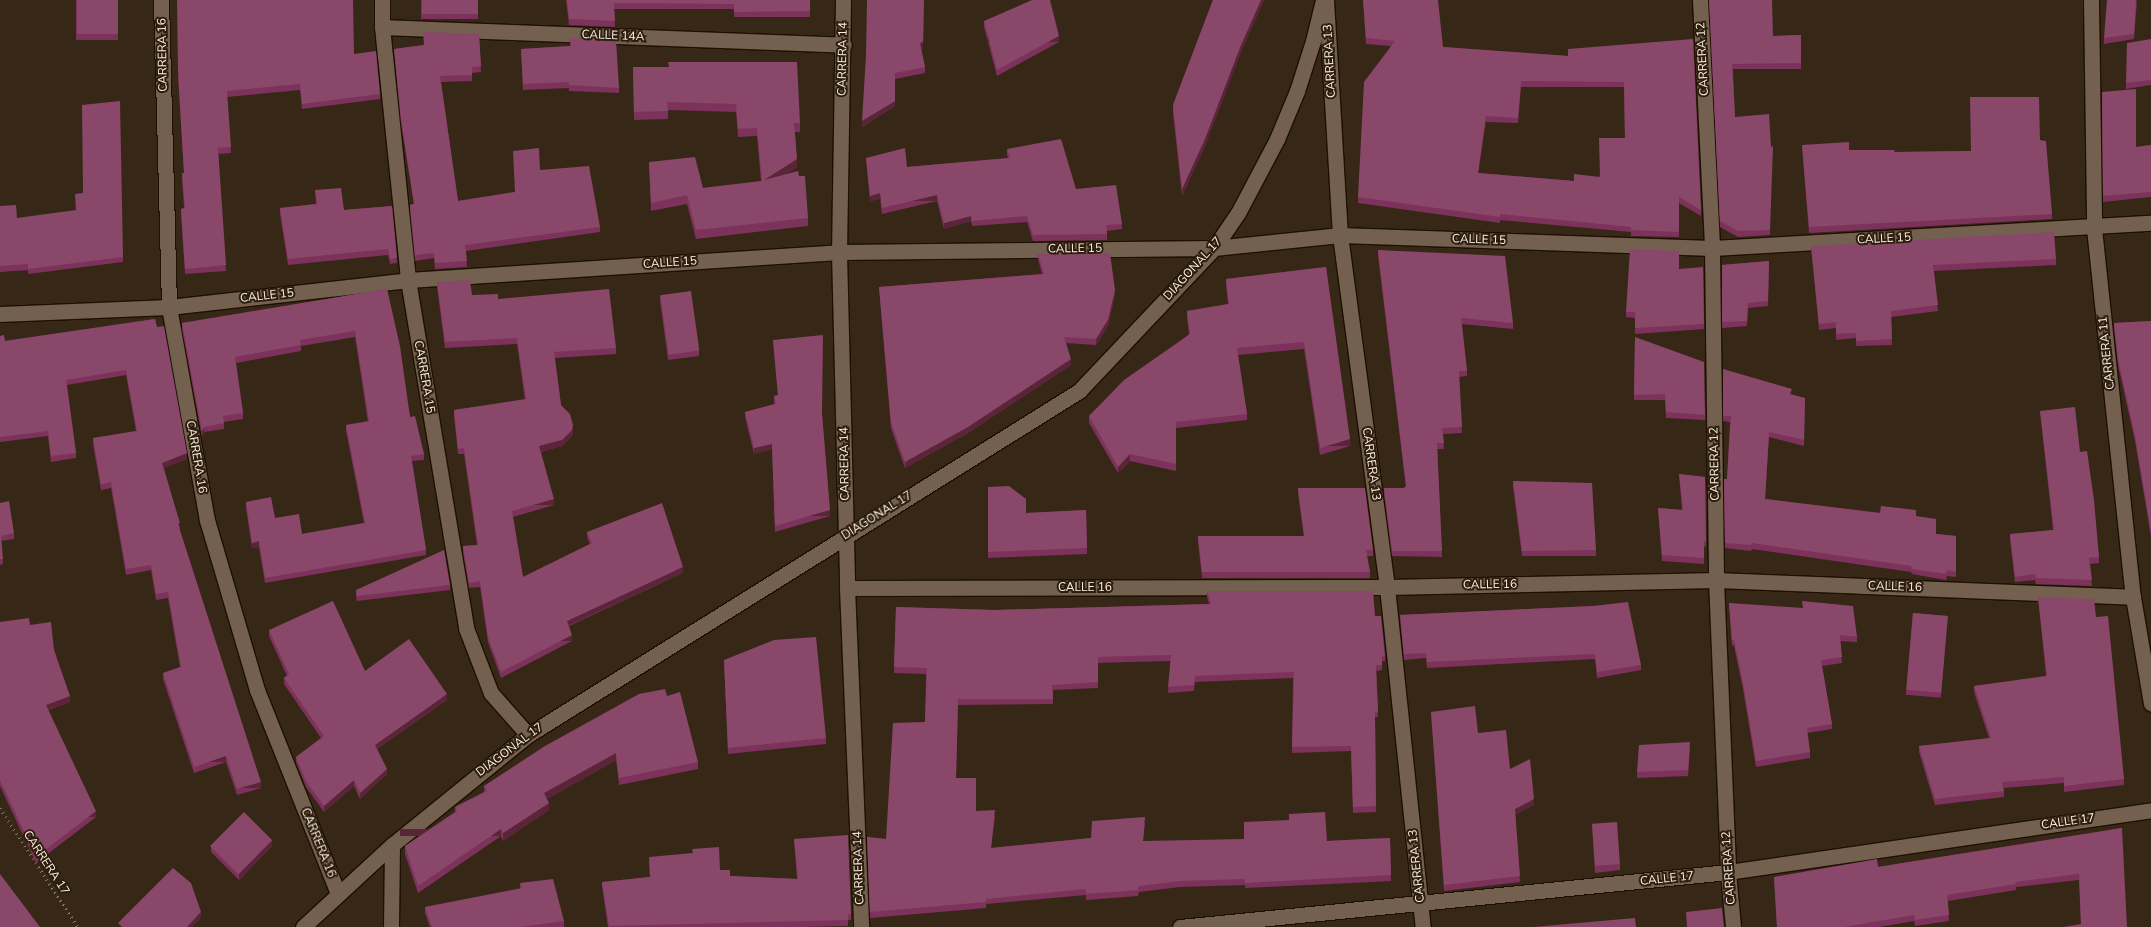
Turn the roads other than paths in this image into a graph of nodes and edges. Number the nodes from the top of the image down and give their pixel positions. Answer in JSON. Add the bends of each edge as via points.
{"nodes":[{"id":1,"x":162,"y":0,"type":"edge"},
{"id":2,"x":382,"y":0,"type":"edge"},
{"id":3,"x":844,"y":0,"type":"edge"},
{"id":4,"x":1325,"y":0,"type":"edge"},
{"id":5,"x":1700,"y":0,"type":"edge"},
{"id":6,"x":2090,"y":0,"type":"edge"},
{"id":7,"x":382,"y":27,"type":"junction"},
{"id":8,"x":844,"y":46,"type":"junction"},
{"id":9,"x":2151,"y":223,"type":"edge"},
{"id":10,"x":2094,"y":228,"type":"junction"},
{"id":11,"x":1340,"y":234,"type":"junction"},
{"id":12,"x":1214,"y":248,"type":"junction"},
{"id":13,"x":1712,"y":248,"type":"junction"},
{"id":14,"x":839,"y":252,"type":"junction"},
{"id":15,"x":408,"y":280,"type":"junction"},
{"id":16,"x":169,"y":307,"type":"junction"},
{"id":17,"x":0,"y":314,"type":"edge"},
{"id":18,"x":846,"y":534,"type":"junction"},
{"id":19,"x":1716,"y":580,"type":"junction"},
{"id":20,"x":847,"y":588,"type":"junction"},
{"id":21,"x":1387,"y":588,"type":"junction"},
{"id":22,"x":2132,"y":597,"type":"junction"},
{"id":23,"x":2151,"y":704,"type":"edge"},
{"id":24,"x":528,"y":735,"type":"junction"},
{"id":25,"x":2151,"y":810,"type":"edge"},
{"id":26,"x":392,"y":845,"type":"junction"},
{"id":27,"x":1728,"y":872,"type":"junction"},
{"id":28,"x":338,"y":894,"type":"junction"},
{"id":29,"x":1421,"y":904,"type":"junction"},
{"id":30,"x":303,"y":927,"type":"edge"},
{"id":31,"x":391,"y":927,"type":"edge"},
{"id":32,"x":861,"y":927,"type":"edge"},
{"id":33,"x":1180,"y":927,"type":"edge"},
{"id":34,"x":1423,"y":927,"type":"edge"},
{"id":35,"x":1733,"y":927,"type":"edge"}],
"edges":[{"from":1,"to":16,"type":"street","name":"CARRERA 16"},
{"from":2,"to":7,"type":"street","name":"CARRERA 15"},
{"from":3,"to":8,"type":"street","name":"CARRERA 14"},
{"from":4,"to":11,"type":"street","name":"CARRERA 13"},
{"from":4,"to":12,"type":"street","name":"DIAGONAL 17","via":[[1297,91],[1277,140],[1238,213]]},
{"from":5,"to":13,"type":"street","name":"CARRERA 12"},
{"from":6,"to":10,"type":"street","name":"CARRERA 11"},
{"from":7,"to":8,"type":"street","name":"CALLE 14A"},
{"from":7,"to":15,"type":"street","name":"CARRERA 15"},
{"from":8,"to":14,"type":"street","name":"CARRERA 14"},
{"from":9,"to":10,"type":"street","name":"CALLE 15"},
{"from":10,"to":13,"type":"street","name":"CALLE 15"},
{"from":10,"to":22,"type":"street","name":"CARRERA 11"},
{"from":11,"to":12,"type":"street","name":"CALLE 15"},
{"from":11,"to":13,"type":"street","name":"CALLE 15"},
{"from":11,"to":21,"type":"street","name":"CARRERA 13"},
{"from":12,"to":14,"type":"street","name":"CALLE 15"},
{"from":12,"to":18,"type":"street","name":"DIAGONAL 17","via":[[1079,391]]},
{"from":13,"to":19,"type":"street","name":"CARRERA 12"},
{"from":14,"to":15,"type":"street","name":"CALLE 15"},
{"from":14,"to":18,"type":"street","name":"CARRERA 14"},
{"from":15,"to":16,"type":"street","name":"CALLE 15"},
{"from":15,"to":24,"type":"street","name":"CARRERA 15","via":[[466,628],[491,693]]},
{"from":16,"to":17,"type":"street","name":"CALLE 15"},
{"from":16,"to":28,"type":"street","name":"CARRERA 16","via":[[207,520],[257,690]]},
{"from":18,"to":20,"type":"street","name":"CARRERA 14"},
{"from":18,"to":24,"type":"street","name":"DIAGONAL 17"},
{"from":19,"to":21,"type":"street","name":"CALLE 16"},
{"from":19,"to":22,"type":"street","name":"CALLE 16"},
{"from":19,"to":27,"type":"street","name":"CARRERA 12"},
{"from":20,"to":21,"type":"street","name":"CALLE 16"},
{"from":20,"to":32,"type":"street","name":"CARRERA 14"},
{"from":21,"to":29,"type":"street","name":"CARRERA 13"},
{"from":22,"to":23,"type":"street","name":"CARRERA 11"},
{"from":24,"to":26,"type":"street","name":"DIAGONAL 17"},
{"from":25,"to":27,"type":"street","name":"CALLE 17"},
{"from":26,"to":28,"type":"street","name":"DIAGONAL 17"},
{"from":26,"to":31,"type":"street"},
{"from":27,"to":29,"type":"street","name":"CALLE 17"},
{"from":27,"to":35,"type":"street","name":"CARRERA 12"},
{"from":28,"to":30,"type":"street","name":"DIAGONAL 17"},
{"from":29,"to":33,"type":"street","name":"CALLE 17"},
{"from":29,"to":34,"type":"street","name":"CARRERA 13"}]}
